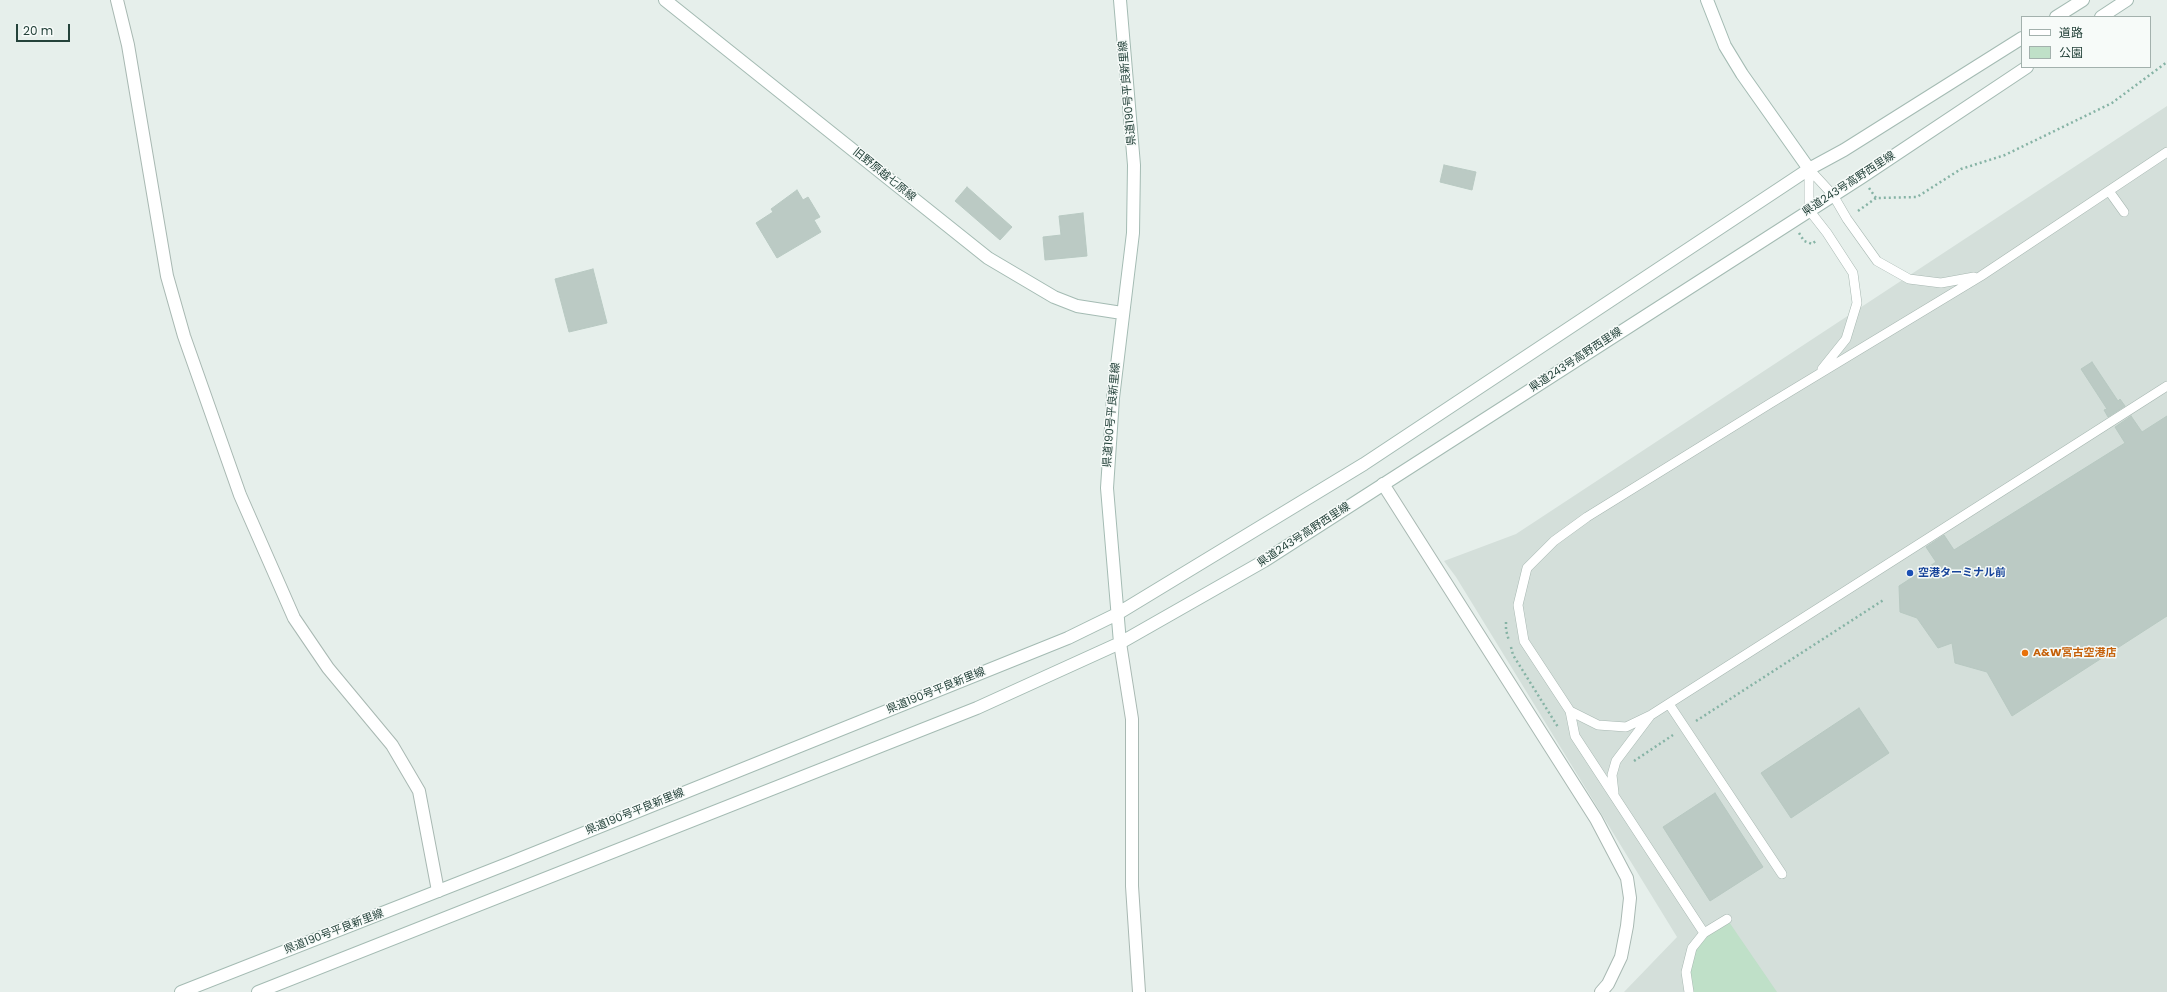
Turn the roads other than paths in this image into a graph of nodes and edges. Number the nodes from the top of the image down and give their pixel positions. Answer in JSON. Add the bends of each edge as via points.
{"nodes":[{"id":1,"x":117,"y":0,"type":"edge"},
{"id":2,"x":665,"y":0,"type":"edge"},
{"id":3,"x":1120,"y":0,"type":"edge"},
{"id":4,"x":1707,"y":0,"type":"edge"},
{"id":5,"x":2083,"y":0,"type":"edge"},
{"id":6,"x":2127,"y":0,"type":"edge"},
{"id":7,"x":2058,"y":16,"type":"edge"},
{"id":8,"x":2103,"y":16,"type":"edge"},
{"id":9,"x":2021,"y":39,"type":"edge"},
{"id":10,"x":2025,"y":68,"type":"edge"},
{"id":11,"x":2167,"y":152,"type":"edge"},
{"id":12,"x":1809,"y":169,"type":"junction"},
{"id":13,"x":2109,"y":191,"type":"junction"},
{"id":14,"x":1833,"y":195,"type":"junction"},
{"id":15,"x":1809,"y":210,"type":"junction"},
{"id":16,"x":2124,"y":212,"type":"dead end"},
{"id":17,"x":1981,"y":276,"type":"junction"},
{"id":18,"x":1122,"y":313,"type":"junction"},
{"id":19,"x":1818,"y":374,"type":"junction"},
{"id":20,"x":2167,"y":386,"type":"edge"},
{"id":21,"x":1383,"y":484,"type":"junction"},
{"id":22,"x":1117,"y":614,"type":"junction"},
{"id":23,"x":1120,"y":643,"type":"junction"},
{"id":24,"x":1669,"y":704,"type":"junction"},
{"id":25,"x":1570,"y":711,"type":"junction"},
{"id":26,"x":1651,"y":715,"type":"junction"},
{"id":27,"x":1615,"y":796,"type":"junction"},
{"id":28,"x":1782,"y":874,"type":"dead end"},
{"id":29,"x":438,"y":891,"type":"junction"},
{"id":30,"x":1727,"y":919,"type":"dead end"},
{"id":31,"x":1704,"y":933,"type":"junction"},
{"id":32,"x":181,"y":992,"type":"edge"},
{"id":33,"x":258,"y":992,"type":"edge"},
{"id":34,"x":1139,"y":992,"type":"edge"},
{"id":35,"x":1601,"y":992,"type":"edge"},
{"id":36,"x":1689,"y":992,"type":"edge"}],
"edges":[{"from":1,"to":29,"type":"main road","via":[[128,45],[167,276],[184,336],[240,495],[294,618],[328,668],[392,745],[419,792]]},
{"from":2,"to":18,"type":"main road","name":"旧野原越七原線","via":[[988,258],[1054,297],[1077,306]]},
{"from":3,"to":18,"type":"main road","name":"県道190号平良新里線","via":[[1134,165],[1133,233]]},
{"from":4,"to":12,"type":"main road","via":[[1726,46],[1742,74]]},
{"from":5,"to":7,"type":"main road"},
{"from":6,"to":8,"type":"main road"},
{"from":9,"to":12,"type":"main road"},
{"from":10,"to":14,"type":"main road","name":"県道243号高野西里線"},
{"from":11,"to":13,"type":"lane"},
{"from":12,"to":14,"type":"lane"},
{"from":12,"to":15,"type":"lane"},
{"from":12,"to":22,"type":"main road","via":[[1364,464]]},
{"from":13,"to":16,"type":"lane"},
{"from":13,"to":17,"type":"lane"},
{"from":14,"to":15,"type":"main road","name":"県道243号高野西里線"},
{"from":14,"to":17,"type":"lane","via":[[1877,261],[1909,279],[1941,283]]},
{"from":15,"to":19,"type":"lane","via":[[1853,273],[1857,303],[1846,339]]},
{"from":15,"to":21,"type":"main road","name":"県道243号高野西里線"},
{"from":17,"to":19,"type":"lane"},
{"from":18,"to":22,"type":"main road","name":"県道190号平良新里線","via":[[1106,488]]},
{"from":19,"to":25,"type":"lane","via":[[1587,517],[1554,541],[1527,568],[1518,606],[1524,642]]},
{"from":20,"to":24,"type":"lane"},
{"from":21,"to":23,"type":"main road","name":"県道243号高野西里線","via":[[1264,561]]},
{"from":21,"to":35,"type":"main road","via":[[1596,819],[1627,878],[1630,898],[1628,926],[1621,957],[1608,984]]},
{"from":22,"to":23,"type":"main road"},
{"from":22,"to":29,"type":"main road","name":"県道190号平良新里線","via":[[1068,638]]},
{"from":23,"to":33,"type":"main road","via":[[977,708]]},
{"from":23,"to":34,"type":"main road","via":[[1132,719],[1132,886]]},
{"from":24,"to":26,"type":"lane"},
{"from":24,"to":28,"type":"lane"},
{"from":25,"to":26,"type":"lane","via":[[1598,725],[1626,727]]},
{"from":25,"to":27,"type":"lane","via":[[1576,736]]},
{"from":26,"to":27,"type":"lane","via":[[1616,761],[1612,775]]},
{"from":27,"to":31,"type":"lane"},
{"from":29,"to":32,"type":"main road","name":"県道190号平良新里線"},
{"from":30,"to":31,"type":"lane"},
{"from":31,"to":36,"type":"lane","via":[[1692,948],[1686,972]]}]}
